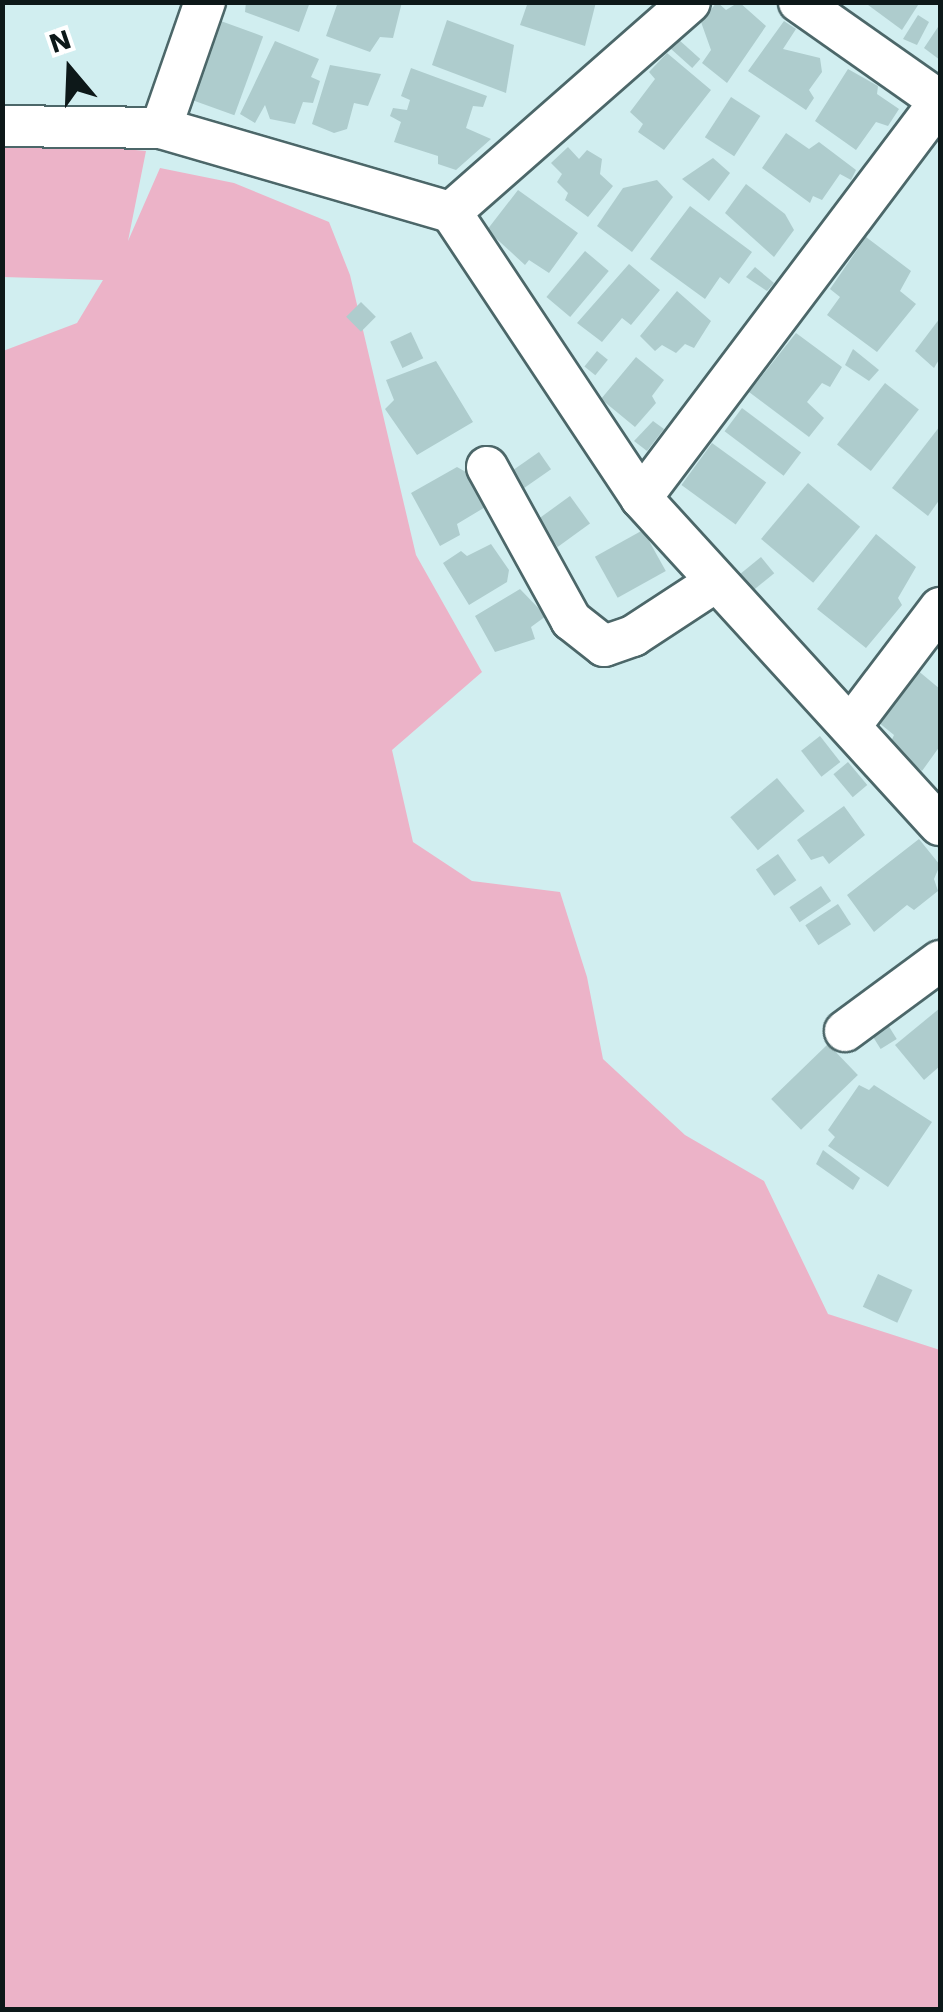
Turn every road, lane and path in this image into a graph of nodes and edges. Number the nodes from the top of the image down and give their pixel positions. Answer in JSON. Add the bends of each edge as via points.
{"nodes":[{"id":1,"x":205,"y":2,"type":"edge"},
{"id":2,"x":690,"y":2,"type":"edge"},
{"id":3,"x":799,"y":2,"type":"edge"},
{"id":4,"x":940,"y":101,"type":"edge"},
{"id":5,"x":2,"y":126,"type":"edge"},
{"id":6,"x":161,"y":128,"type":"junction"},
{"id":7,"x":451,"y":212,"type":"junction"},
{"id":8,"x":488,"y":467,"type":"dead end"},
{"id":9,"x":640,"y":498,"type":"junction"},
{"id":10,"x":714,"y":583,"type":"junction"},
{"id":11,"x":940,"y":608,"type":"edge"},
{"id":12,"x":852,"y":724,"type":"junction"},
{"id":13,"x":940,"y":825,"type":"edge"},
{"id":14,"x":940,"y":961,"type":"edge"},
{"id":15,"x":844,"y":1031,"type":"dead end"}],
"edges":[{"from":1,"to":6,"type":"street"},
{"from":2,"to":7,"type":"street"},
{"from":3,"to":4,"type":"street"},
{"from":4,"to":9,"type":"street"},
{"from":5,"to":6,"type":"street"},
{"from":6,"to":7,"type":"street"},
{"from":7,"to":9,"type":"street"},
{"from":8,"to":10,"type":"street","via":[[571,620],[604,646],[634,636]]},
{"from":9,"to":10,"type":"street"},
{"from":10,"to":12,"type":"street"},
{"from":11,"to":12,"type":"street"},
{"from":12,"to":13,"type":"street"},
{"from":14,"to":15,"type":"street"}]}
